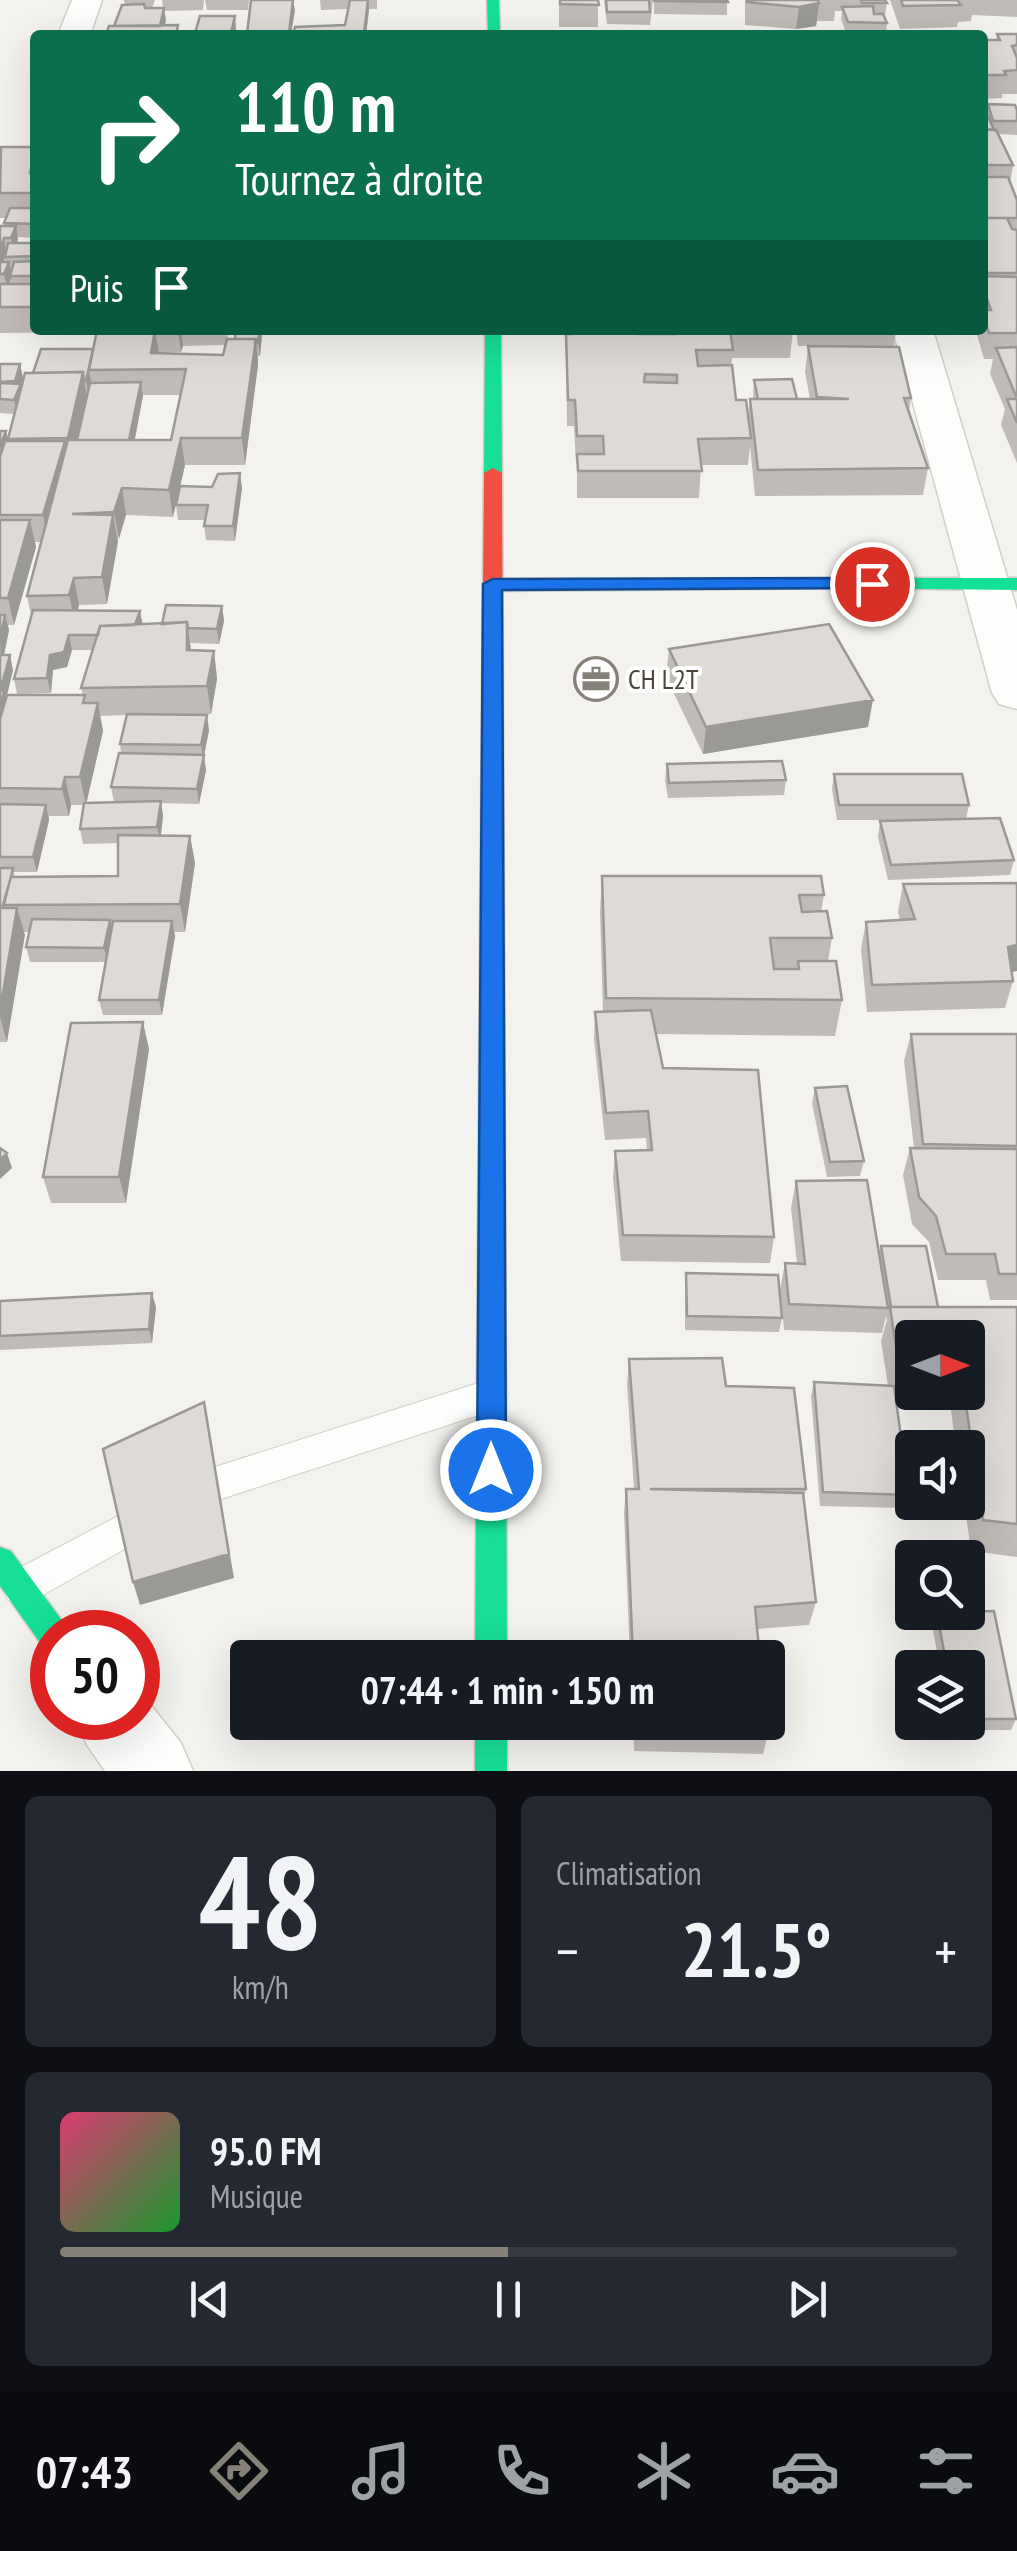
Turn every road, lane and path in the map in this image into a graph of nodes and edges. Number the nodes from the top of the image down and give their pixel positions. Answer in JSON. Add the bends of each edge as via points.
{"nodes":[{"id":1,"x":87,"y":0,"type":"edge"},
{"id":2,"x":494,"y":0,"type":"edge"},
{"id":3,"x":76,"y":30,"type":"edge"},
{"id":4,"x":494,"y":30,"type":"edge"},
{"id":5,"x":493,"y":335,"type":"edge"},
{"id":6,"x":915,"y":335,"type":"edge"},
{"id":7,"x":493,"y":584,"type":"junction"},
{"id":8,"x":1001,"y":584,"type":"edge"},
{"id":9,"x":1017,"y":693,"type":"edge"},
{"id":10,"x":491,"y":1395,"type":"junction"},
{"id":11,"x":218,"y":1483,"type":"edge"},
{"id":12,"x":124,"y":1530,"type":"edge"},
{"id":13,"x":10,"y":1575,"type":"edge"},
{"id":14,"x":35,"y":1610,"type":"edge"},
{"id":15,"x":492,"y":1640,"type":"edge"},
{"id":16,"x":130,"y":1740,"type":"edge"},
{"id":17,"x":492,"y":1740,"type":"edge"},
{"id":18,"x":153,"y":1771,"type":"edge"},
{"id":19,"x":492,"y":1771,"type":"edge"}],
"edges":[{"from":1,"to":3,"type":"street"},
{"from":2,"to":4,"type":"main road"},
{"from":5,"to":7,"type":"main road"},
{"from":6,"to":8,"type":"street"},
{"from":7,"to":8,"type":"main road"},
{"from":7,"to":10,"type":"main road"},
{"from":8,"to":9,"type":"street"},
{"from":10,"to":11,"type":"lane"},
{"from":10,"to":15,"type":"main road"},
{"from":12,"to":13,"type":"lane"},
{"from":13,"to":14,"type":"main road"},
{"from":16,"to":18,"type":"street"},
{"from":17,"to":19,"type":"main road"}]}
